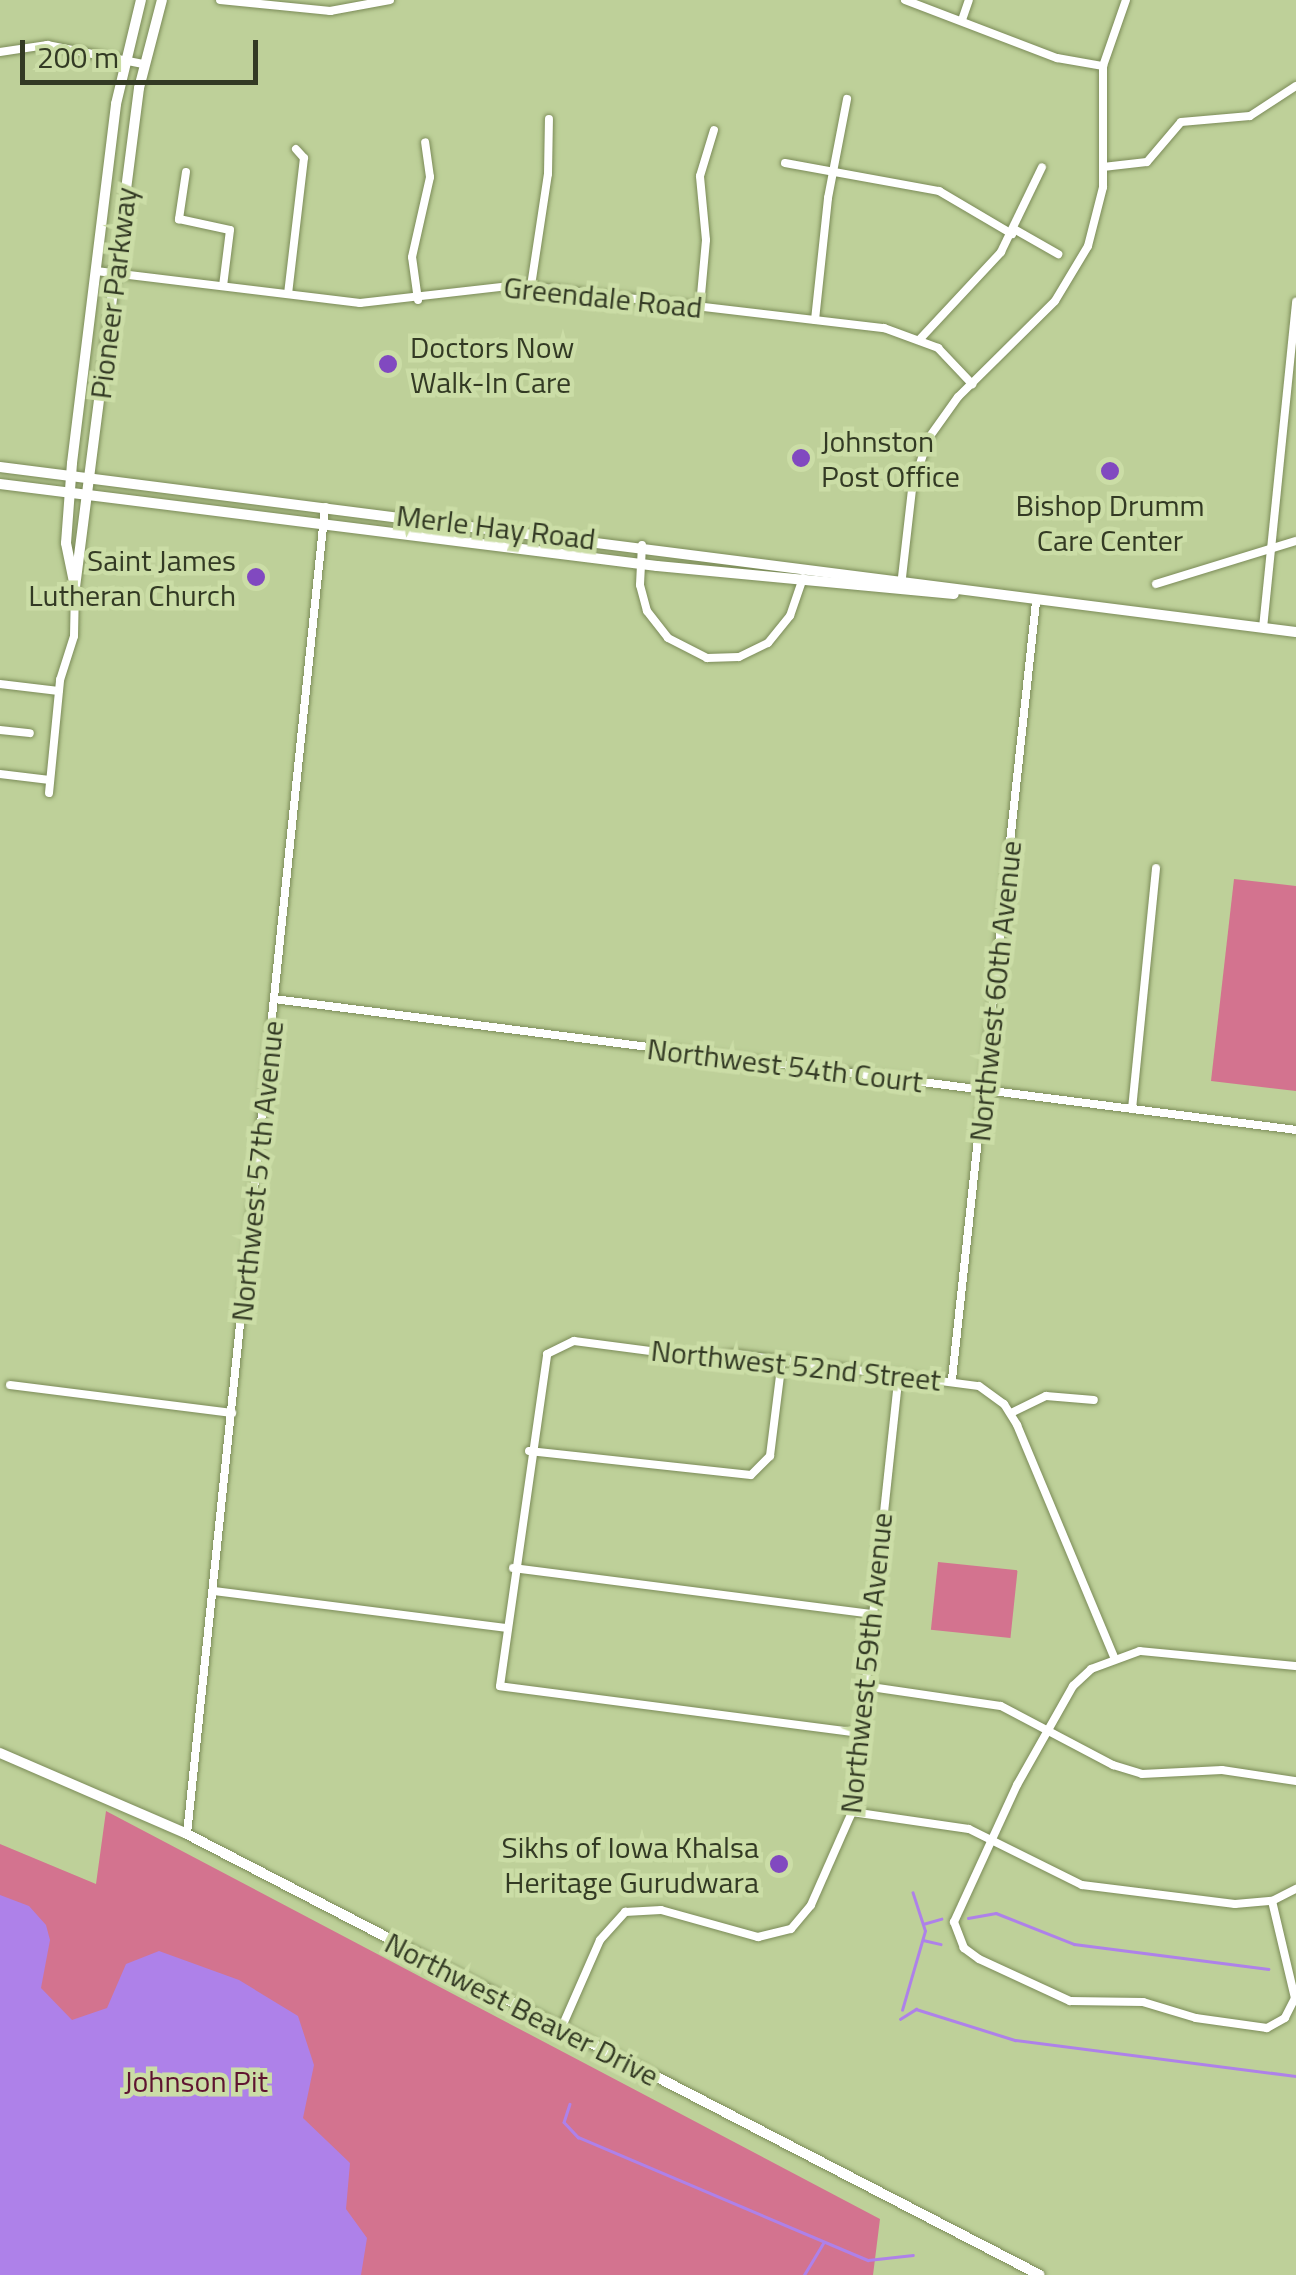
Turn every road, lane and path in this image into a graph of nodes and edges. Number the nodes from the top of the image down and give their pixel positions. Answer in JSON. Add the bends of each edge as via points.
{"nodes":[{"id":1,"x":141,"y":0,"type":"edge"},
{"id":2,"x":162,"y":0,"type":"edge"},
{"id":3,"x":220,"y":0,"type":"edge"},
{"id":4,"x":390,"y":0,"type":"edge"},
{"id":5,"x":904,"y":0,"type":"edge"},
{"id":6,"x":969,"y":0,"type":"edge"},
{"id":7,"x":1126,"y":0,"type":"edge"},
{"id":8,"x":962,"y":20,"type":"junction"},
{"id":9,"x":0,"y":52,"type":"edge"},
{"id":10,"x":123,"y":60,"type":"junction"},
{"id":11,"x":143,"y":64,"type":"junction"},
{"id":12,"x":1103,"y":66,"type":"junction"},
{"id":13,"x":1296,"y":86,"type":"edge"},
{"id":14,"x":847,"y":100,"type":"dead end"},
{"id":15,"x":549,"y":119,"type":"dead end"},
{"id":16,"x":714,"y":130,"type":"dead end"},
{"id":17,"x":426,"y":142,"type":"dead end"},
{"id":18,"x":296,"y":148,"type":"dead end"},
{"id":19,"x":784,"y":163,"type":"dead end"},
{"id":20,"x":1042,"y":166,"type":"dead end"},
{"id":21,"x":1103,"y":167,"type":"junction"},
{"id":22,"x":186,"y":172,"type":"dead end"},
{"id":23,"x":832,"y":174,"type":"junction"},
{"id":24,"x":1013,"y":232,"type":"junction"},
{"id":25,"x":1058,"y":254,"type":"dead end"},
{"id":26,"x":96,"y":271,"type":"junction"},
{"id":27,"x":116,"y":273,"type":"junction"},
{"id":28,"x":223,"y":286,"type":"junction"},
{"id":29,"x":531,"y":286,"type":"junction"},
{"id":30,"x":288,"y":294,"type":"junction"},
{"id":31,"x":418,"y":300,"type":"junction"},
{"id":32,"x":1296,"y":302,"type":"edge"},
{"id":33,"x":700,"y":306,"type":"junction"},
{"id":34,"x":815,"y":320,"type":"junction"},
{"id":35,"x":920,"y":338,"type":"junction"},
{"id":36,"x":972,"y":384,"type":"junction"},
{"id":37,"x":0,"y":467,"type":"edge"},
{"id":38,"x":71,"y":476,"type":"junction"},
{"id":39,"x":90,"y":478,"type":"junction"},
{"id":40,"x":0,"y":484,"type":"edge"},
{"id":41,"x":69,"y":492,"type":"junction"},
{"id":42,"x":88,"y":495,"type":"junction"},
{"id":43,"x":326,"y":507,"type":"junction"},
{"id":44,"x":324,"y":526,"type":"junction"},
{"id":45,"x":1296,"y":541,"type":"edge"},
{"id":46,"x":642,"y":545,"type":"junction"},
{"id":47,"x":1270,"y":549,"type":"junction"},
{"id":48,"x":640,"y":564,"type":"junction"},
{"id":49,"x":804,"y":566,"type":"junction"},
{"id":50,"x":802,"y":581,"type":"junction"},
{"id":51,"x":901,"y":584,"type":"junction"},
{"id":52,"x":1156,"y":584,"type":"dead end"},
{"id":53,"x":75,"y":587,"type":"junction"},
{"id":54,"x":1036,"y":602,"type":"junction"},
{"id":55,"x":1264,"y":628,"type":"junction"},
{"id":56,"x":1296,"y":632,"type":"edge"},
{"id":57,"x":0,"y":684,"type":"edge"},
{"id":58,"x":59,"y":691,"type":"junction"},
{"id":59,"x":0,"y":730,"type":"edge"},
{"id":60,"x":30,"y":734,"type":"dead end"},
{"id":61,"x":0,"y":774,"type":"edge"},
{"id":62,"x":50,"y":780,"type":"junction"},
{"id":63,"x":49,"y":793,"type":"dead end"},
{"id":64,"x":1156,"y":868,"type":"dead end"},
{"id":65,"x":274,"y":999,"type":"junction"},
{"id":66,"x":984,"y":1090,"type":"junction"},
{"id":67,"x":1132,"y":1109,"type":"junction"},
{"id":68,"x":1296,"y":1130,"type":"edge"},
{"id":69,"x":782,"y":1360,"type":"junction"},
{"id":70,"x":898,"y":1375,"type":"junction"},
{"id":71,"x":952,"y":1380,"type":"junction"},
{"id":72,"x":10,"y":1385,"type":"dead end"},
{"id":73,"x":1094,"y":1400,"type":"dead end"},
{"id":74,"x":1011,"y":1412,"type":"junction"},
{"id":75,"x":232,"y":1413,"type":"junction"},
{"id":76,"x":529,"y":1450,"type":"junction"},
{"id":77,"x":513,"y":1568,"type":"junction"},
{"id":78,"x":214,"y":1591,"type":"junction"},
{"id":79,"x":872,"y":1614,"type":"junction"},
{"id":80,"x":506,"y":1628,"type":"junction"},
{"id":81,"x":1114,"y":1657,"type":"junction"},
{"id":82,"x":1296,"y":1666,"type":"edge"},
{"id":83,"x":864,"y":1686,"type":"junction"},
{"id":84,"x":1048,"y":1730,"type":"junction"},
{"id":85,"x":860,"y":1733,"type":"junction"},
{"id":86,"x":0,"y":1753,"type":"edge"},
{"id":87,"x":1296,"y":1781,"type":"edge"},
{"id":88,"x":852,"y":1812,"type":"junction"},
{"id":89,"x":187,"y":1834,"type":"junction"},
{"id":90,"x":992,"y":1837,"type":"junction"},
{"id":91,"x":1296,"y":1889,"type":"edge"},
{"id":92,"x":1272,"y":1901,"type":"junction"},
{"id":93,"x":561,"y":2029,"type":"junction"},
{"id":94,"x":1040,"y":2275,"type":"edge"}],
"edges":[{"from":1,"to":10,"type":"main road","name":"Pioneer Parkway"},
{"from":2,"to":11,"type":"main road","name":"Pioneer Parkway"},
{"from":3,"to":4,"type":"street","via":[[330,11]]},
{"from":5,"to":8,"type":"street"},
{"from":6,"to":8,"type":"street"},
{"from":7,"to":12,"type":"street"},
{"from":8,"to":12,"type":"street","via":[[1057,58]]},
{"from":9,"to":10,"type":"street","via":[[48,45]]},
{"from":10,"to":11,"type":"street"},
{"from":10,"to":26,"type":"main road","name":"Pioneer Parkway"},
{"from":11,"to":27,"type":"main road","name":"Pioneer Parkway"},
{"from":12,"to":21,"type":"street"},
{"from":13,"to":21,"type":"street","via":[[1250,116],[1180,122],[1148,162]]},
{"from":14,"to":23,"type":"street"},
{"from":15,"to":29,"type":"street"},
{"from":16,"to":33,"type":"street","via":[[700,176],[706,252]]},
{"from":17,"to":31,"type":"street","via":[[430,177],[412,257]]},
{"from":18,"to":30,"type":"street","via":[[304,158]]},
{"from":19,"to":23,"type":"street"},
{"from":20,"to":24,"type":"street"},
{"from":21,"to":36,"type":"street","via":[[1096,226],[1074,275]]},
{"from":22,"to":28,"type":"street","via":[[179,219],[230,230]]},
{"from":23,"to":24,"type":"street","via":[[938,190]]},
{"from":23,"to":34,"type":"street"},
{"from":24,"to":25,"type":"street"},
{"from":24,"to":35,"type":"street"},
{"from":26,"to":27,"type":"street","name":"Greendale Road"},
{"from":26,"to":38,"type":"main road","name":"Pioneer Parkway"},
{"from":27,"to":28,"type":"street","name":"Greendale Road"},
{"from":27,"to":39,"type":"main road","name":"Pioneer Parkway"},
{"from":28,"to":30,"type":"street","name":"Greendale Road"},
{"from":29,"to":31,"type":"street","name":"Greendale Road","via":[[492,285]]},
{"from":29,"to":33,"type":"street","name":"Greendale Road"},
{"from":30,"to":31,"type":"street","name":"Greendale Road","via":[[360,303]]},
{"from":32,"to":47,"type":"street"},
{"from":33,"to":34,"type":"street","name":"Greendale Road"},
{"from":34,"to":35,"type":"street","name":"Greendale Road"},
{"from":35,"to":36,"type":"street"},
{"from":36,"to":51,"type":"street","via":[[936,424],[921,456]]},
{"from":37,"to":38,"type":"main road","name":"Merle Hay Road"},
{"from":38,"to":39,"type":"main road","name":"Merle Hay Road"},
{"from":38,"to":41,"type":"main road","name":"Pioneer Parkway"},
{"from":39,"to":42,"type":"main road","name":"Pioneer Parkway"},
{"from":39,"to":43,"type":"main road","name":"Merle Hay Road"},
{"from":40,"to":41,"type":"main road","name":"Merle Hay Road"},
{"from":41,"to":42,"type":"main road","name":"Merle Hay Road"},
{"from":41,"to":53,"type":"main road","name":"Pioneer Parkway","via":[[66,542]]},
{"from":42,"to":44,"type":"main road","name":"Merle Hay Road"},
{"from":42,"to":53,"type":"main road","name":"Pioneer Parkway"},
{"from":43,"to":44,"type":"street","name":"Northwest 57th Avenue"},
{"from":43,"to":46,"type":"main road","name":"Merle Hay Road"},
{"from":44,"to":48,"type":"main road","name":"Merle Hay Road"},
{"from":44,"to":65,"type":"street","name":"Northwest 57th Avenue"},
{"from":45,"to":47,"type":"street"},
{"from":46,"to":48,"type":"street"},
{"from":46,"to":49,"type":"main road","name":"Merle Hay Road"},
{"from":47,"to":52,"type":"street"},
{"from":47,"to":55,"type":"street"},
{"from":48,"to":50,"type":"main road","name":"Merle Hay Road"},
{"from":48,"to":50,"type":"street","via":[[642,594],[657,626],[684,650],[716,659],[739,657],[768,642],[790,616]]},
{"from":49,"to":50,"type":"street"},
{"from":49,"to":51,"type":"main road","name":"Merle Hay Road"},
{"from":50,"to":51,"type":"main road","name":"Merle Hay Road"},
{"from":51,"to":54,"type":"main road","name":"Merle Hay Road"},
{"from":53,"to":58,"type":"street","name":"Pioneer Parkway","via":[[74,636]]},
{"from":54,"to":55,"type":"main road","name":"Merle Hay Road"},
{"from":54,"to":66,"type":"street","name":"Northwest 60th Avenue"},
{"from":55,"to":56,"type":"main road","name":"Merle Hay Road"},
{"from":57,"to":58,"type":"street"},
{"from":58,"to":62,"type":"street","name":"Pioneer Parkway"},
{"from":59,"to":60,"type":"street"},
{"from":61,"to":62,"type":"street"},
{"from":62,"to":63,"type":"street","name":"Pioneer Parkway"},
{"from":64,"to":67,"type":"street"},
{"from":65,"to":66,"type":"street","name":"Northwest 54th Court"},
{"from":65,"to":75,"type":"street","name":"Northwest 57th Avenue"},
{"from":66,"to":67,"type":"street","name":"Northwest 54th Court"},
{"from":66,"to":71,"type":"street","name":"Northwest 60th Avenue"},
{"from":67,"to":68,"type":"street","name":"Northwest 54th Court"},
{"from":69,"to":70,"type":"street","name":"Northwest 52nd Street"},
{"from":69,"to":76,"type":"street","name":"Northwest 52nd Street","via":[[574,1341],[547,1354]]},
{"from":69,"to":76,"type":"street","via":[[770,1456],[750,1476]]},
{"from":70,"to":71,"type":"street","name":"Northwest 52nd Street"},
{"from":70,"to":79,"type":"street","name":"Northwest 59th Avenue"},
{"from":71,"to":74,"type":"street","name":"Northwest 52nd Street","via":[[980,1386]]},
{"from":72,"to":75,"type":"street"},
{"from":73,"to":74,"type":"street","via":[[1046,1396]]},
{"from":74,"to":81,"type":"street"},
{"from":75,"to":78,"type":"street","name":"Northwest 57th Avenue"},
{"from":76,"to":77,"type":"street"},
{"from":77,"to":79,"type":"street"},
{"from":77,"to":80,"type":"street"},
{"from":78,"to":80,"type":"street"},
{"from":78,"to":89,"type":"street","name":"Northwest 57th Avenue"},
{"from":79,"to":83,"type":"street","name":"Northwest 59th Avenue"},
{"from":80,"to":85,"type":"street","via":[[500,1686]]},
{"from":81,"to":82,"type":"street","via":[[1169,1650]]},
{"from":81,"to":84,"type":"street","via":[[1073,1686]]},
{"from":83,"to":84,"type":"street","via":[[992,1703]]},
{"from":83,"to":85,"type":"street","name":"Northwest 59th Avenue"},
{"from":84,"to":87,"type":"street","via":[[1142,1774],[1222,1770]]},
{"from":84,"to":90,"type":"street"},
{"from":85,"to":88,"type":"street","name":"Northwest 59th Avenue"},
{"from":86,"to":89,"type":"main road","name":"Northwest Beaver Drive"},
{"from":88,"to":90,"type":"street"},
{"from":88,"to":93,"type":"street","name":"Northwest 59th Avenue","via":[[811,1905],[791,1929],[758,1937],[662,1910],[625,1912],[600,1940]]},
{"from":89,"to":93,"type":"main road","name":"Northwest Beaver Drive"},
{"from":90,"to":92,"type":"street","via":[[1052,1875],[1082,1885],[1206,1902]]},
{"from":90,"to":92,"type":"street","via":[[955,1911],[957,1933],[979,1959],[1070,2001],[1143,2002],[1268,2028],[1285,2018],[1295,1998]]},
{"from":91,"to":92,"type":"street"},
{"from":93,"to":94,"type":"main road","name":"Northwest Beaver Drive"}]}
